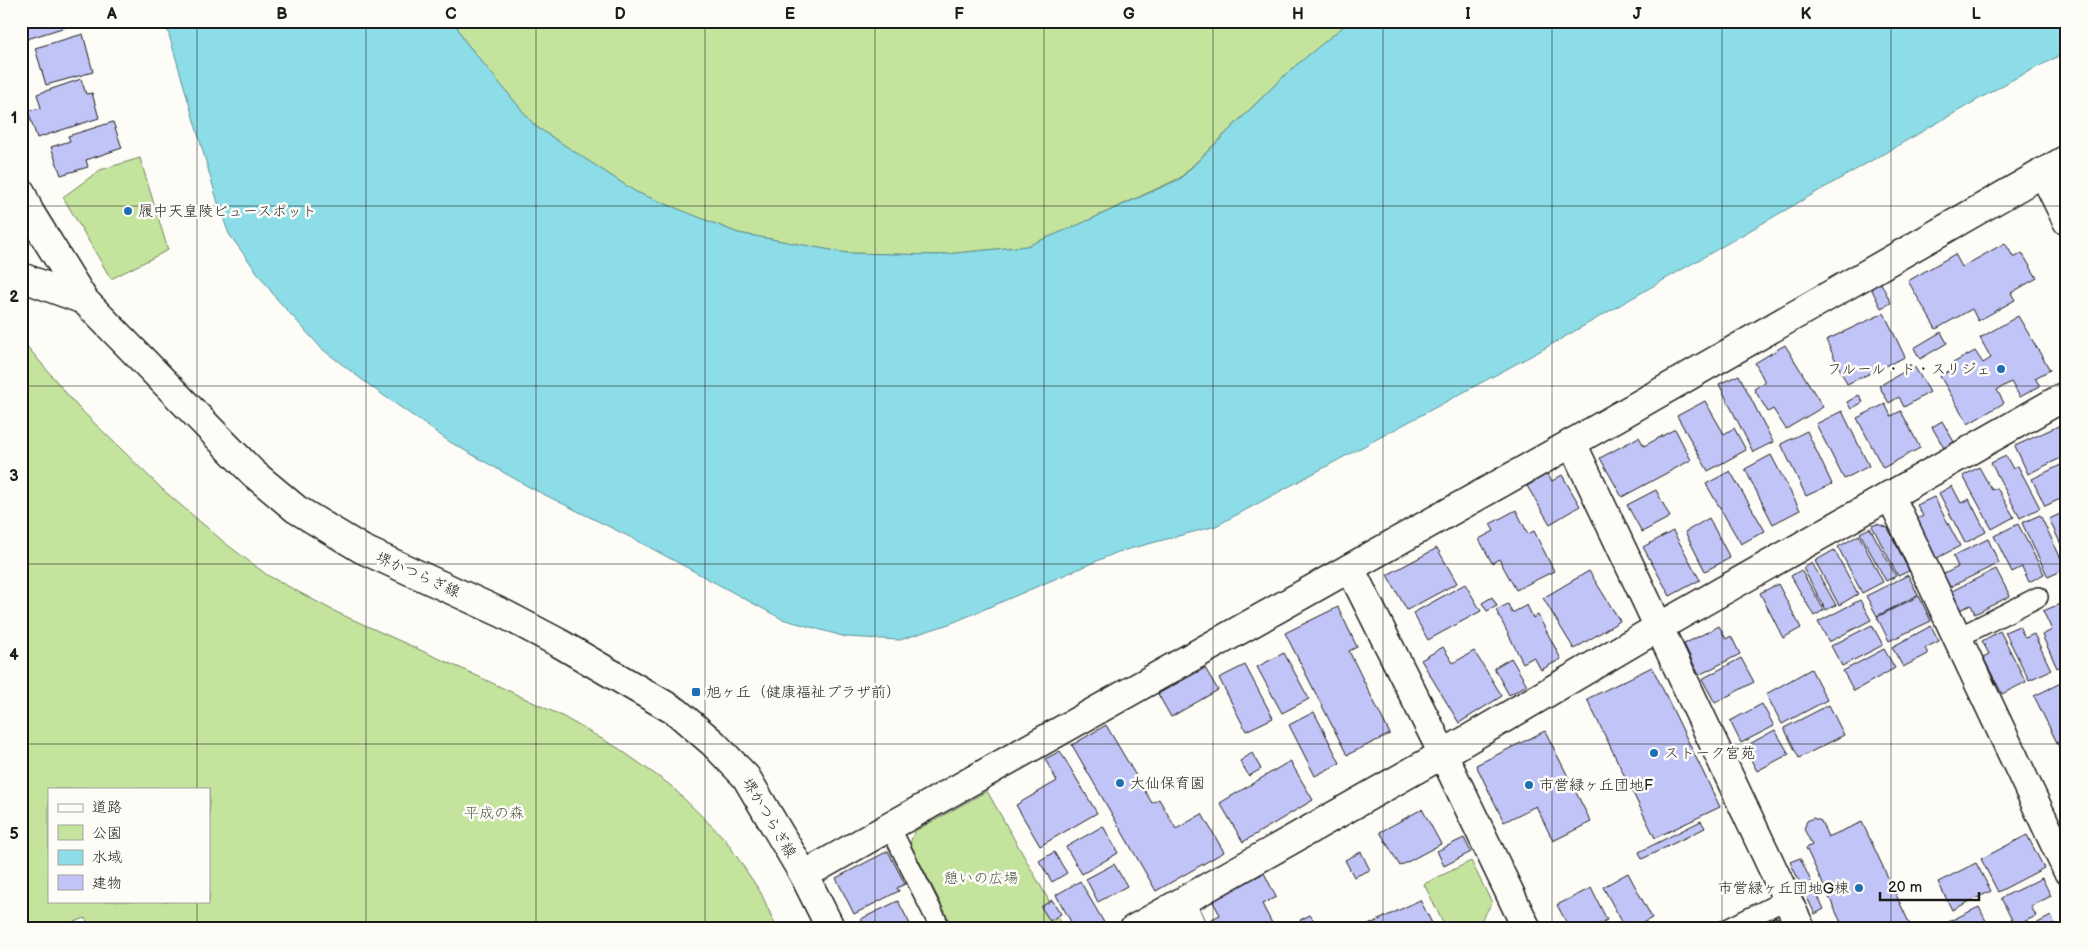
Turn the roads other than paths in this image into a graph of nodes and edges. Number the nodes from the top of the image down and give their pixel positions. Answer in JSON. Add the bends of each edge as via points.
{"nodes":[{"id":1,"x":2067,"y":159,"type":"edge"},
{"id":2,"x":2043,"y":172,"type":"junction"},
{"id":3,"x":21,"y":192,"type":"edge"},
{"id":4,"x":2067,"y":221,"type":"edge"},
{"id":5,"x":21,"y":278,"type":"edge"},
{"id":6,"x":84,"y":300,"type":"junction"},
{"id":7,"x":2067,"y":395,"type":"edge"},
{"id":8,"x":1572,"y":444,"type":"junction"},
{"id":9,"x":1890,"y":495,"type":"junction"},
{"id":10,"x":1350,"y":568,"type":"junction"},
{"id":11,"x":2038,"y":597,"type":"dead end"},
{"id":12,"x":1659,"y":627,"type":"junction"},
{"id":13,"x":1957,"y":638,"type":"junction"},
{"id":14,"x":1443,"y":754,"type":"junction"},
{"id":15,"x":890,"y":827,"type":"junction"},
{"id":16,"x":2067,"y":870,"type":"edge"},
{"id":17,"x":804,"y":875,"type":"junction"},
{"id":18,"x":1787,"y":899,"type":"junction"},
{"id":19,"x":1181,"y":902,"type":"junction"},
{"id":20,"x":831,"y":929,"type":"edge"},
{"id":21,"x":941,"y":929,"type":"edge"},
{"id":22,"x":1134,"y":929,"type":"edge"},
{"id":23,"x":1193,"y":929,"type":"edge"},
{"id":24,"x":1527,"y":929,"type":"edge"},
{"id":25,"x":1727,"y":929,"type":"edge"},
{"id":26,"x":1801,"y":929,"type":"edge"}],
"edges":[{"from":1,"to":2,"type":"street"},
{"from":2,"to":4,"type":"street"},
{"from":2,"to":8,"type":"street"},
{"from":3,"to":6,"type":"street","name":"堺かつらぎ線","via":[[28,211]]},
{"from":5,"to":6,"type":"street"},
{"from":6,"to":17,"type":"street","name":"堺かつらぎ線","via":[[253,473],[296,509],[362,549],[559,643],[676,712],[746,777]]},
{"from":7,"to":9,"type":"street"},
{"from":8,"to":10,"type":"street"},
{"from":8,"to":12,"type":"street"},
{"from":9,"to":12,"type":"street"},
{"from":9,"to":13,"type":"street"},
{"from":10,"to":14,"type":"street"},
{"from":10,"to":15,"type":"street"},
{"from":11,"to":13,"type":"lane"},
{"from":12,"to":14,"type":"street"},
{"from":12,"to":18,"type":"street"},
{"from":13,"to":16,"type":"street"},
{"from":14,"to":19,"type":"street"},
{"from":14,"to":24,"type":"street"},
{"from":15,"to":17,"type":"street"},
{"from":15,"to":21,"type":"lane"},
{"from":17,"to":20,"type":"street","name":"堺かつらぎ線"},
{"from":18,"to":25,"type":"lane"},
{"from":18,"to":26,"type":"street"},
{"from":19,"to":22,"type":"street"},
{"from":19,"to":23,"type":"street"}]}
